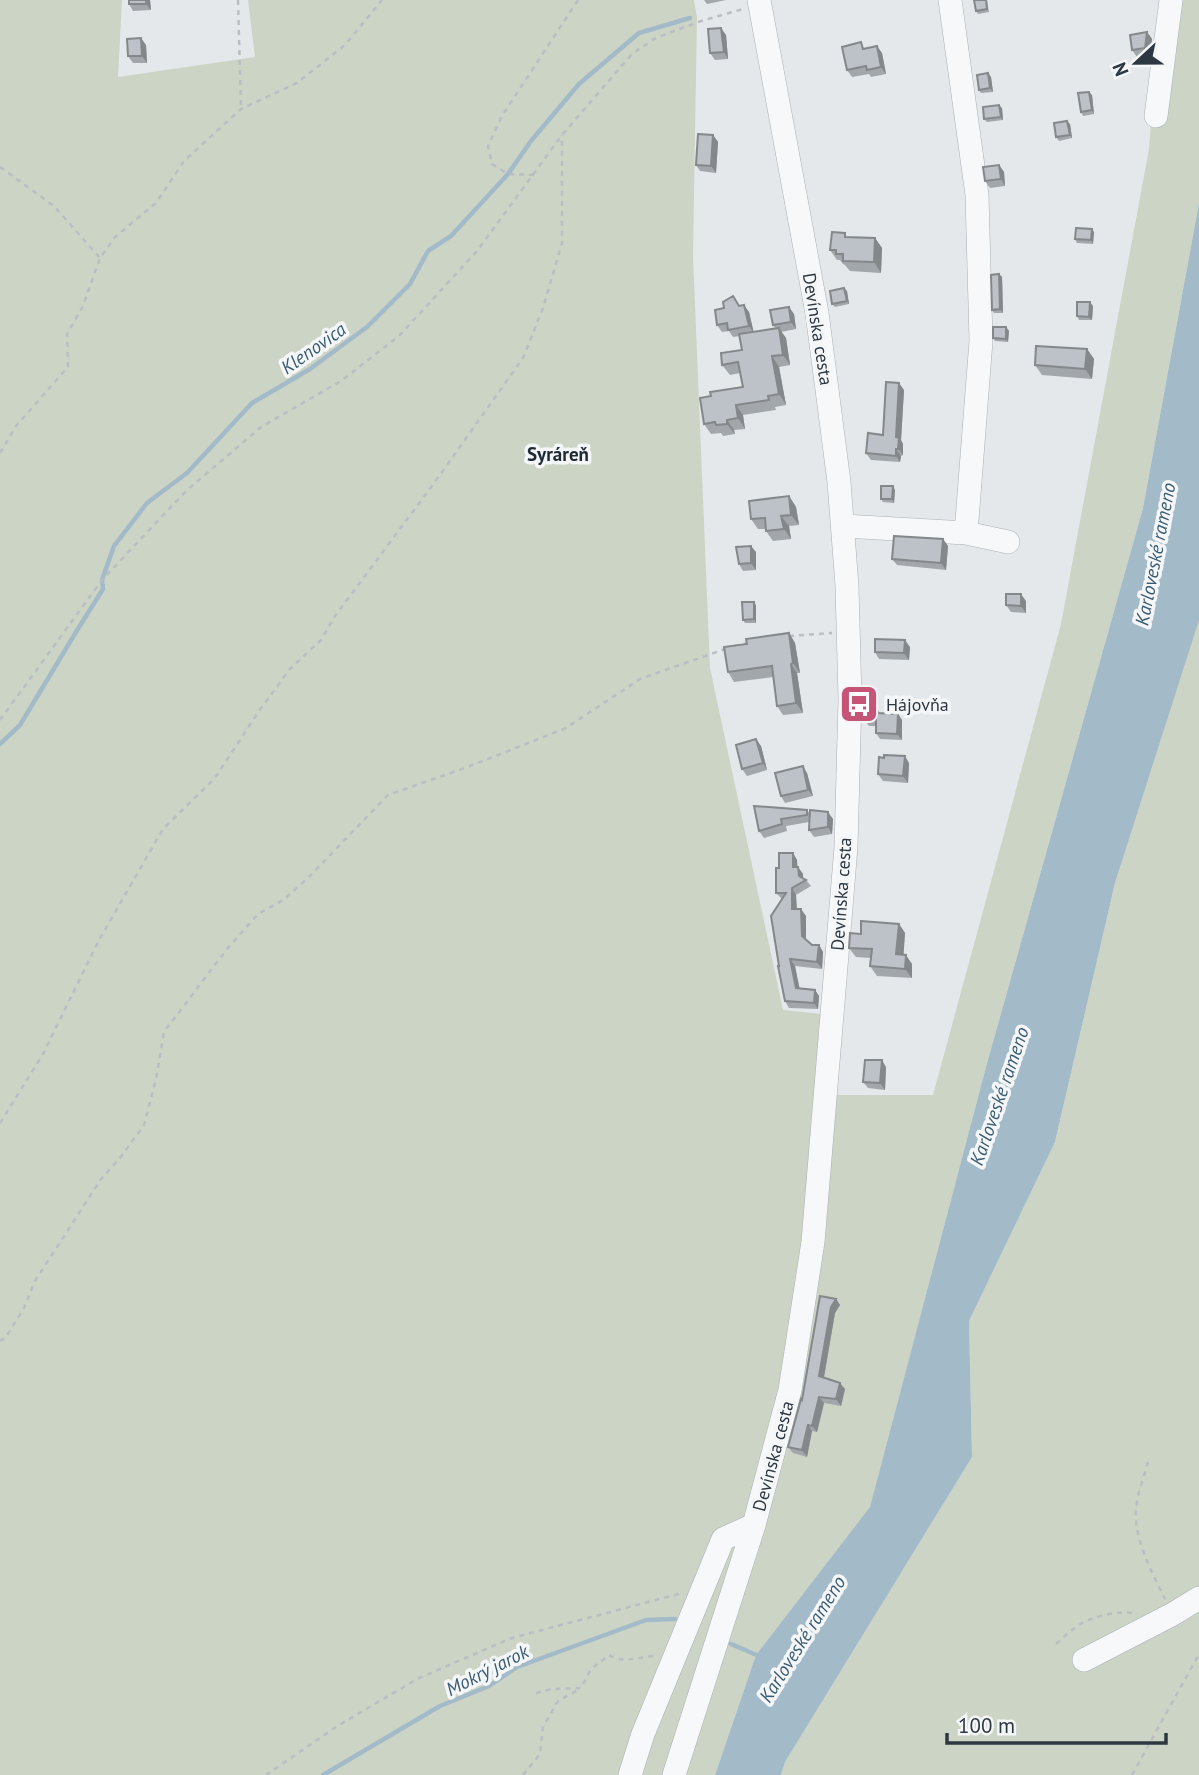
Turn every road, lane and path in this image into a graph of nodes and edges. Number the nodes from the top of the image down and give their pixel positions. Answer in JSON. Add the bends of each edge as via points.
{"nodes":[{"id":1,"x":238,"y":0,"type":"edge"},
{"id":2,"x":382,"y":0,"type":"edge"},
{"id":3,"x":578,"y":0,"type":"edge"},
{"id":4,"x":950,"y":0,"type":"edge"},
{"id":5,"x":1171,"y":0,"type":"edge"},
{"id":6,"x":759,"y":2,"type":"edge"},
{"id":7,"x":241,"y":109,"type":"junction"},
{"id":8,"x":1156,"y":116,"type":"dead end"},
{"id":9,"x":562,"y":135,"type":"junction"},
{"id":10,"x":0,"y":167,"type":"edge"},
{"id":11,"x":534,"y":175,"type":"junction"},
{"id":12,"x":100,"y":258,"type":"junction"},
{"id":13,"x":0,"y":453,"type":"edge"},
{"id":14,"x":844,"y":526,"type":"junction"},
{"id":15,"x":967,"y":533,"type":"junction"},
{"id":16,"x":1008,"y":542,"type":"dead end"},
{"id":17,"x":849,"y":632,"type":"junction"},
{"id":18,"x":782,"y":636,"type":"edge"},
{"id":19,"x":756,"y":642,"type":"edge"},
{"id":20,"x":0,"y":720,"type":"edge"},
{"id":21,"x":0,"y":1123,"type":"edge"},
{"id":22,"x":0,"y":1341,"type":"edge"},
{"id":23,"x":1148,"y":1462,"type":"dead end"},
{"id":24,"x":754,"y":1525,"type":"junction"},
{"id":25,"x":702,"y":1587,"type":"junction"},
{"id":26,"x":1199,"y":1598,"type":"edge"},
{"id":27,"x":1163,"y":1619,"type":"junction"},
{"id":28,"x":1056,"y":1644,"type":"dead end"},
{"id":29,"x":1199,"y":1654,"type":"edge"},
{"id":30,"x":674,"y":1655,"type":"junction"},
{"id":31,"x":1084,"y":1660,"type":"dead end"},
{"id":32,"x":581,"y":1688,"type":"junction"},
{"id":33,"x":536,"y":1693,"type":"dead end"},
{"id":34,"x":265,"y":1775,"type":"edge"},
{"id":35,"x":523,"y":1775,"type":"edge"},
{"id":36,"x":630,"y":1775,"type":"edge"},
{"id":37,"x":674,"y":1775,"type":"edge"},
{"id":38,"x":1132,"y":1775,"type":"edge"}],
"edges":[{"from":1,"to":7,"type":"path"},
{"from":2,"to":7,"type":"path","via":[[345,45],[297,83]]},
{"from":3,"to":11,"type":"path","via":[[488,146],[492,164],[508,174]]},
{"from":4,"to":15,"type":"street","via":[[977,195],[981,341]]},
{"from":5,"to":8,"type":"street"},
{"from":6,"to":9,"type":"path","via":[[654,39],[632,54]]},
{"from":6,"to":14,"type":"street","name":"Devínska cesta","via":[[817,313]]},
{"from":7,"to":12,"type":"path","via":[[184,161],[156,203],[116,237]]},
{"from":9,"to":11,"type":"path"},
{"from":9,"to":21,"type":"path","via":[[562,243],[523,358],[321,640],[290,669],[215,778],[163,829],[99,940],[43,1054]]},
{"from":10,"to":12,"type":"path","via":[[54,206]]},
{"from":11,"to":20,"type":"path","via":[[477,251],[399,336],[341,381],[261,427],[186,491],[102,580]]},
{"from":12,"to":13,"type":"path","via":[[83,306],[67,334],[68,368],[16,426]]},
{"from":14,"to":15,"type":"street"},
{"from":14,"to":17,"type":"street","name":"Devínska cesta"},
{"from":15,"to":16,"type":"street"},
{"from":17,"to":18,"type":"path"},
{"from":17,"to":24,"type":"street","name":"Devínska cesta","via":[[846,847],[813,1242],[790,1390]]},
{"from":19,"to":22,"type":"path","via":[[640,679],[566,728],[388,795],[308,878],[258,914],[164,1031],[144,1125],[101,1178]]},
{"from":23,"to":27,"type":"path","via":[[1136,1508],[1137,1530]]},
{"from":24,"to":25,"type":"street","via":[[723,1539]]},
{"from":24,"to":37,"type":"street","name":"Devínska cesta"},
{"from":25,"to":30,"type":"street"},
{"from":25,"to":34,"type":"path","via":[[512,1638],[419,1678]]},
{"from":26,"to":27,"type":"street"},
{"from":27,"to":28,"type":"path","via":[[1114,1613],[1081,1622]]},
{"from":27,"to":31,"type":"street"},
{"from":29,"to":38,"type":"path"},
{"from":30,"to":32,"type":"path","via":[[629,1660],[610,1655],[591,1669]]},
{"from":30,"to":36,"type":"street"},
{"from":32,"to":33,"type":"path"},
{"from":32,"to":35,"type":"path","via":[[558,1701],[543,1727],[540,1754]]}]}
